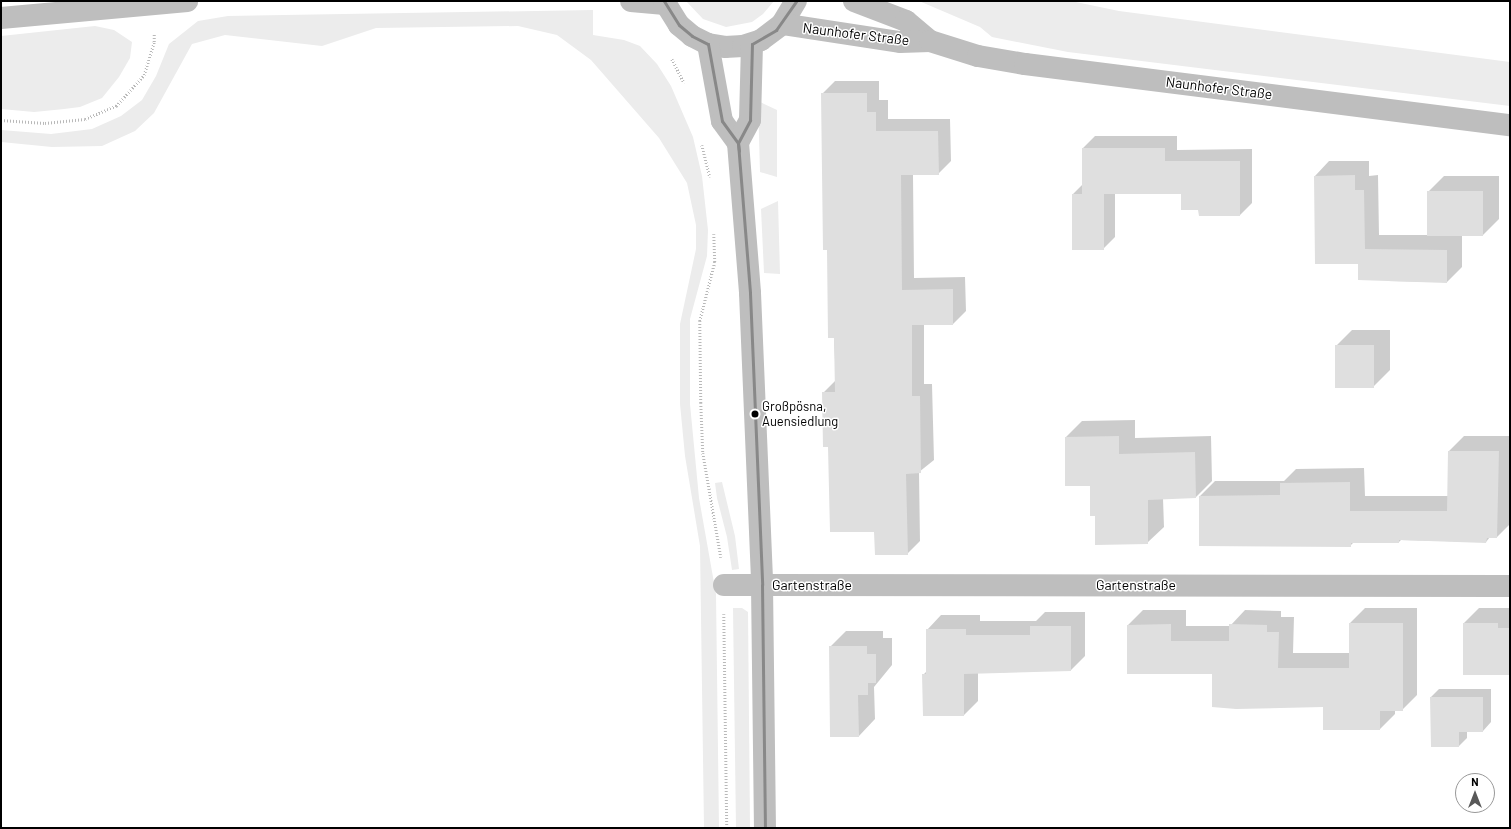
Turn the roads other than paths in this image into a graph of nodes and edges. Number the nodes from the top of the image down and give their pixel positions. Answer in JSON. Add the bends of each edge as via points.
{"nodes":[{"id":1,"x":187,"y":1,"type":"edge"},
{"id":2,"x":631,"y":1,"type":"edge"},
{"id":3,"x":796,"y":1,"type":"edge"},
{"id":4,"x":854,"y":1,"type":"edge"},
{"id":5,"x":664,"y":2,"type":"edge"},
{"id":6,"x":1,"y":18,"type":"edge"},
{"id":7,"x":782,"y":24,"type":"junction"},
{"id":8,"x":930,"y":41,"type":"junction"},
{"id":9,"x":708,"y":44,"type":"junction"},
{"id":10,"x":752,"y":44,"type":"junction"},
{"id":11,"x":1510,"y":125,"type":"edge"},
{"id":12,"x":738,"y":143,"type":"junction"},
{"id":13,"x":724,"y":585,"type":"road end"},
{"id":14,"x":762,"y":585,"type":"junction"},
{"id":15,"x":1510,"y":586,"type":"edge"},
{"id":16,"x":765,"y":828,"type":"edge"}],
"edges":[{"from":1,"to":6,"type":"street"},
{"from":2,"to":5,"type":"street"},
{"from":3,"to":7,"type":"street"},
{"from":4,"to":8,"type":"street","name":"Naunhofer Straße","via":[[906,21]]},
{"from":5,"to":9,"type":"street","via":[[679,25],[692,36]]},
{"from":7,"to":8,"type":"street","name":"Naunhofer Straße","via":[[900,42]]},
{"from":7,"to":10,"type":"street"},
{"from":8,"to":11,"type":"street","name":"Naunhofer Straße","via":[[978,56],[1025,64]]},
{"from":9,"to":10,"type":"street","via":[[725,47]]},
{"from":9,"to":12,"type":"street","via":[[722,121]]},
{"from":10,"to":12,"type":"street","via":[[750,120]]},
{"from":12,"to":14,"type":"street","via":[[750,293]]},
{"from":13,"to":14,"type":"street","name":"Gartenstraße"},
{"from":14,"to":15,"type":"street","name":"Gartenstraße"},
{"from":14,"to":16,"type":"street"}]}
